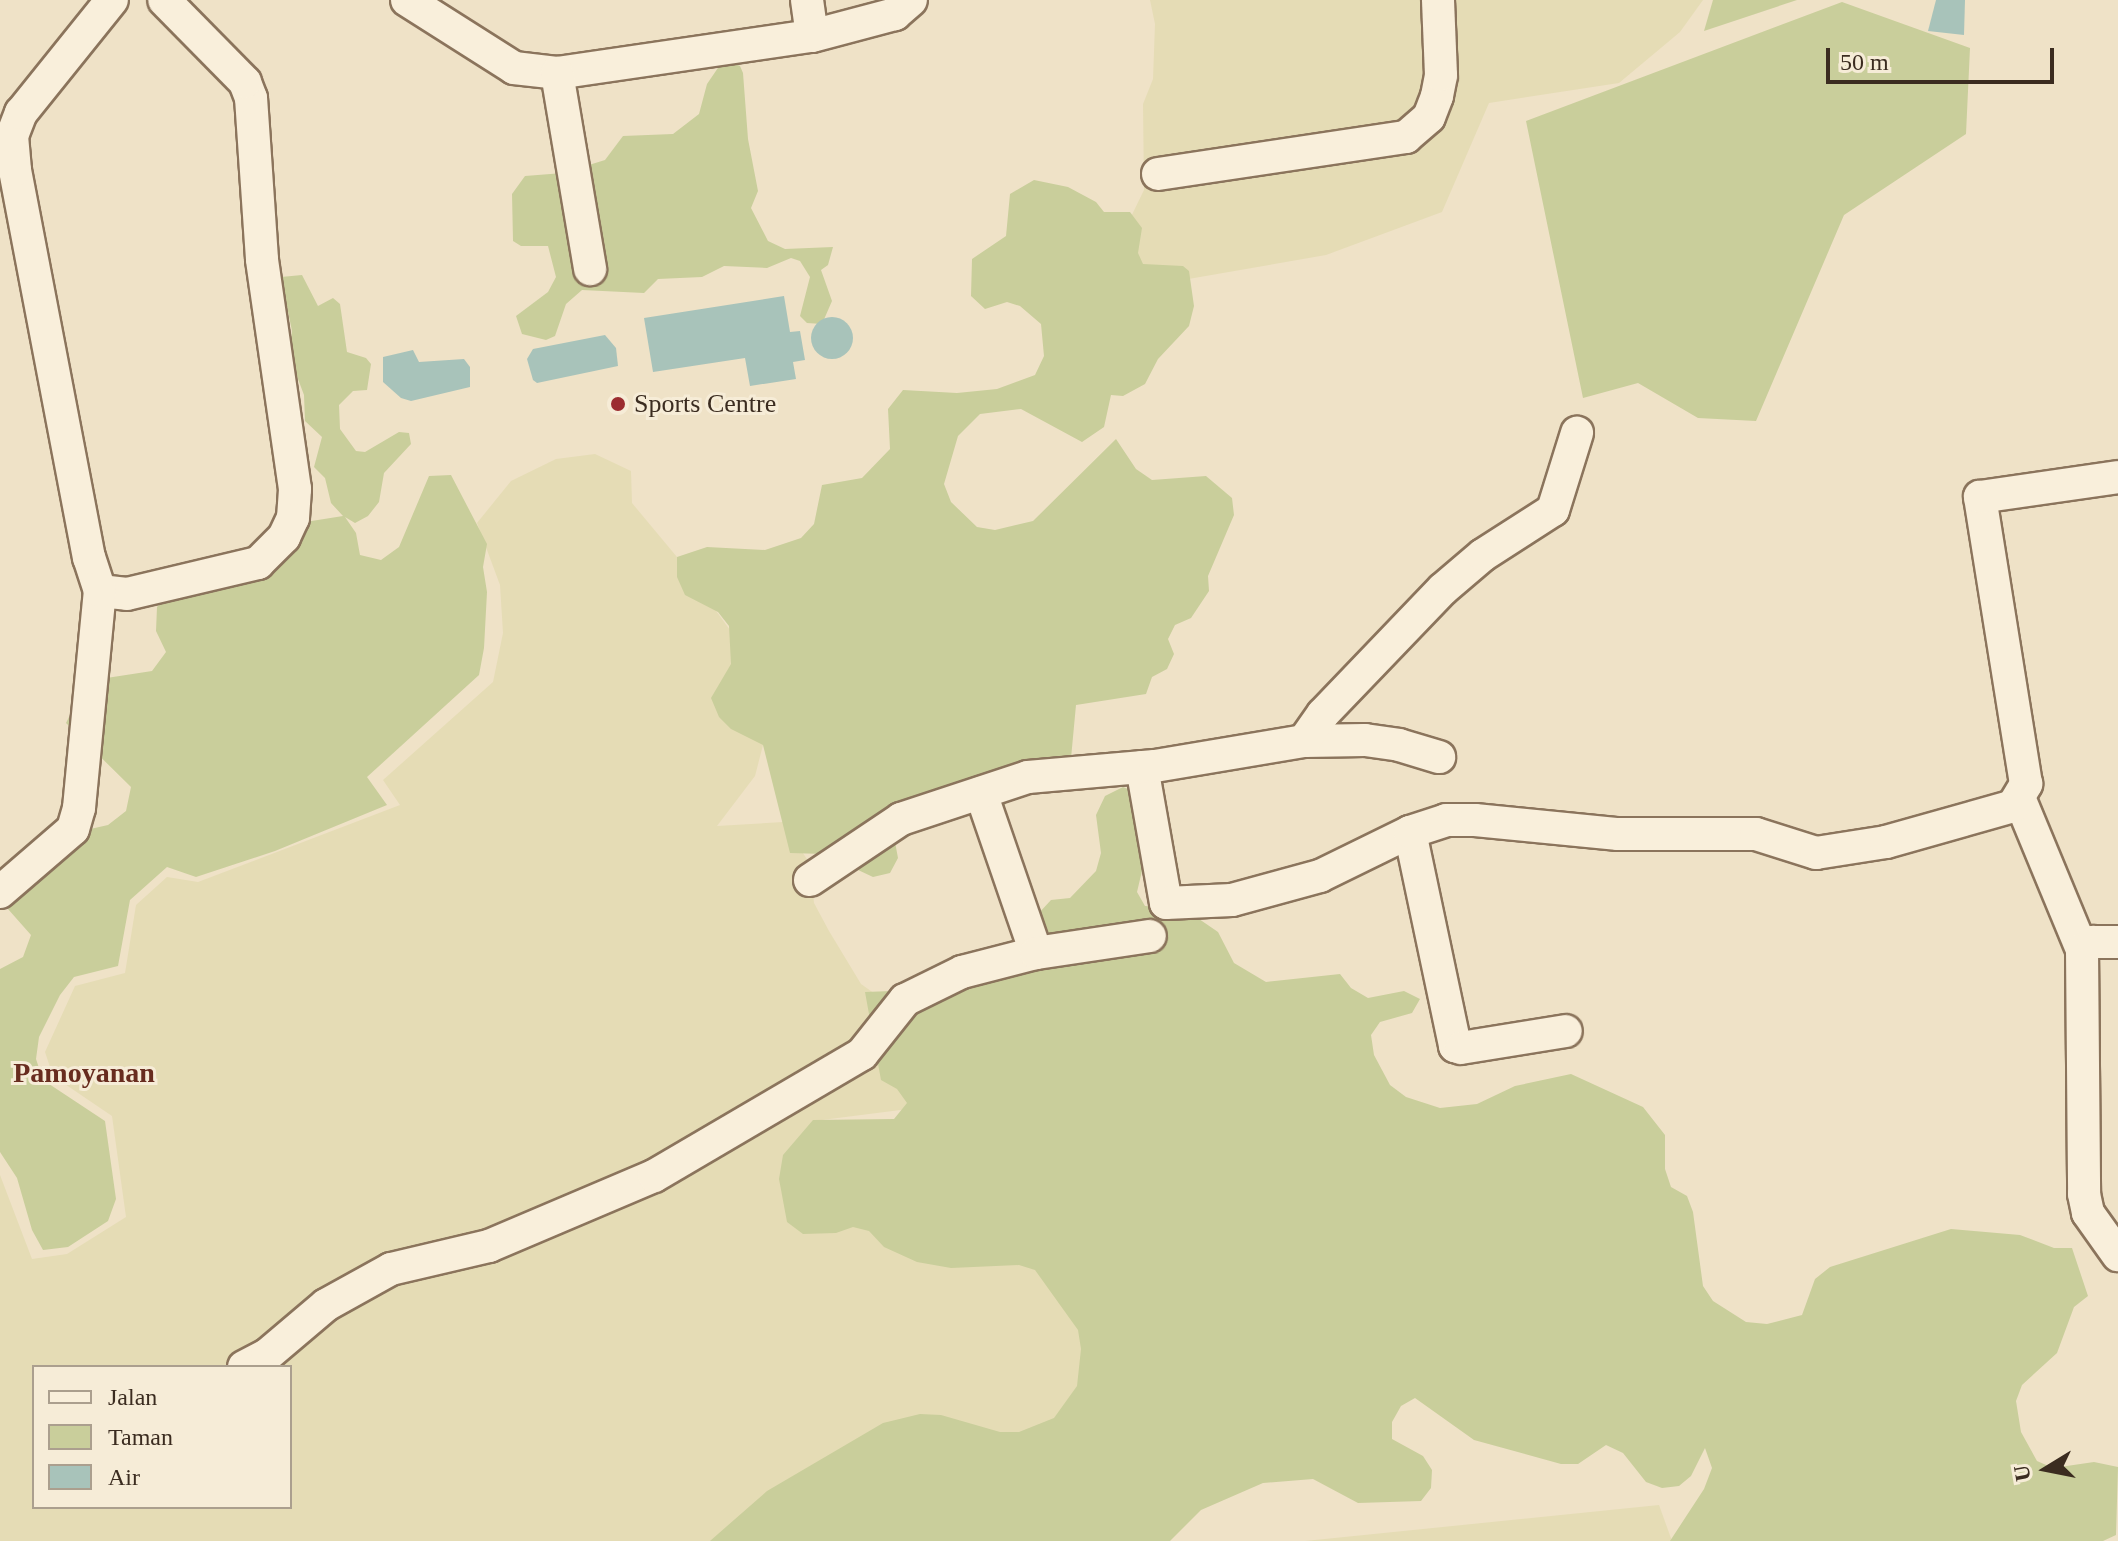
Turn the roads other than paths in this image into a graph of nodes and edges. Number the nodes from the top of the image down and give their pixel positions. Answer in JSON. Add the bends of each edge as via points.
{"nodes":[{"id":1,"x":112,"y":0,"type":"edge"},
{"id":2,"x":164,"y":0,"type":"edge"},
{"id":3,"x":407,"y":0,"type":"edge"},
{"id":4,"x":807,"y":0,"type":"edge"},
{"id":5,"x":911,"y":0,"type":"edge"},
{"id":6,"x":1438,"y":0,"type":"edge"},
{"id":7,"x":812,"y":36,"type":"junction"},
{"id":8,"x":557,"y":73,"type":"junction"},
{"id":9,"x":1158,"y":174,"type":"dead end"},
{"id":10,"x":590,"y":269,"type":"dead end"},
{"id":11,"x":1577,"y":433,"type":"dead end"},
{"id":12,"x":2118,"y":477,"type":"edge"},
{"id":13,"x":100,"y":591,"type":"junction"},
{"id":14,"x":1304,"y":741,"type":"junction"},
{"id":15,"x":1439,"y":757,"type":"dead end"},
{"id":16,"x":1142,"y":767,"type":"junction"},
{"id":17,"x":981,"y":793,"type":"junction"},
{"id":18,"x":2020,"y":800,"type":"junction"},
{"id":19,"x":1410,"y":832,"type":"junction"},
{"id":20,"x":810,"y":880,"type":"dead end"},
{"id":21,"x":0,"y":892,"type":"edge"},
{"id":22,"x":1150,"y":936,"type":"dead end"},
{"id":23,"x":2118,"y":942,"type":"edge"},
{"id":24,"x":2082,"y":950,"type":"junction"},
{"id":25,"x":1036,"y":953,"type":"junction"},
{"id":26,"x":1566,"y":1031,"type":"dead end"},
{"id":27,"x":2118,"y":1255,"type":"edge"},
{"id":28,"x":248,"y":1365,"type":"edge"}],
"edges":[{"from":1,"to":13,"type":"street","via":[[21,113],[11,151],[89,558]]},
{"from":2,"to":13,"type":"street","via":[[245,82],[251,98],[262,259],[295,489],[293,518],[284,537],[258,563],[127,594]]},
{"from":3,"to":8,"type":"street","via":[[514,68]]},
{"from":4,"to":7,"type":"street"},
{"from":5,"to":7,"type":"street","via":[[895,14]]},
{"from":6,"to":9,"type":"street","via":[[1437,96],[1429,117],[1406,137]]},
{"from":7,"to":8,"type":"street"},
{"from":8,"to":10,"type":"street"},
{"from":11,"to":14,"type":"street","via":[[1553,510],[1483,555],[1443,589],[1323,714]]},
{"from":12,"to":18,"type":"street","via":[[1980,497],[2026,784]]},
{"from":13,"to":21,"type":"street","via":[[73,829]]},
{"from":14,"to":15,"type":"street","via":[[1365,740]]},
{"from":14,"to":16,"type":"street"},
{"from":16,"to":17,"type":"street","via":[[1028,777]]},
{"from":16,"to":19,"type":"street","via":[[1166,903],[1232,900],[1320,876]]},
{"from":17,"to":20,"type":"street","via":[[901,819]]},
{"from":17,"to":25,"type":"street"},
{"from":18,"to":19,"type":"street","via":[[1886,842],[1816,853],[1756,834],[1618,834],[1475,820],[1446,820]]},
{"from":18,"to":24,"type":"street"},
{"from":19,"to":26,"type":"street","via":[[1455,1046]]},
{"from":22,"to":25,"type":"street"},
{"from":23,"to":24,"type":"street","via":[[2093,942]]},
{"from":24,"to":27,"type":"street","via":[[2084,1194],[2088,1213]]},
{"from":25,"to":28,"type":"street","via":[[962,972],[905,1000],[862,1054],[654,1176],[489,1246],[391,1269],[326,1305]]}]}
